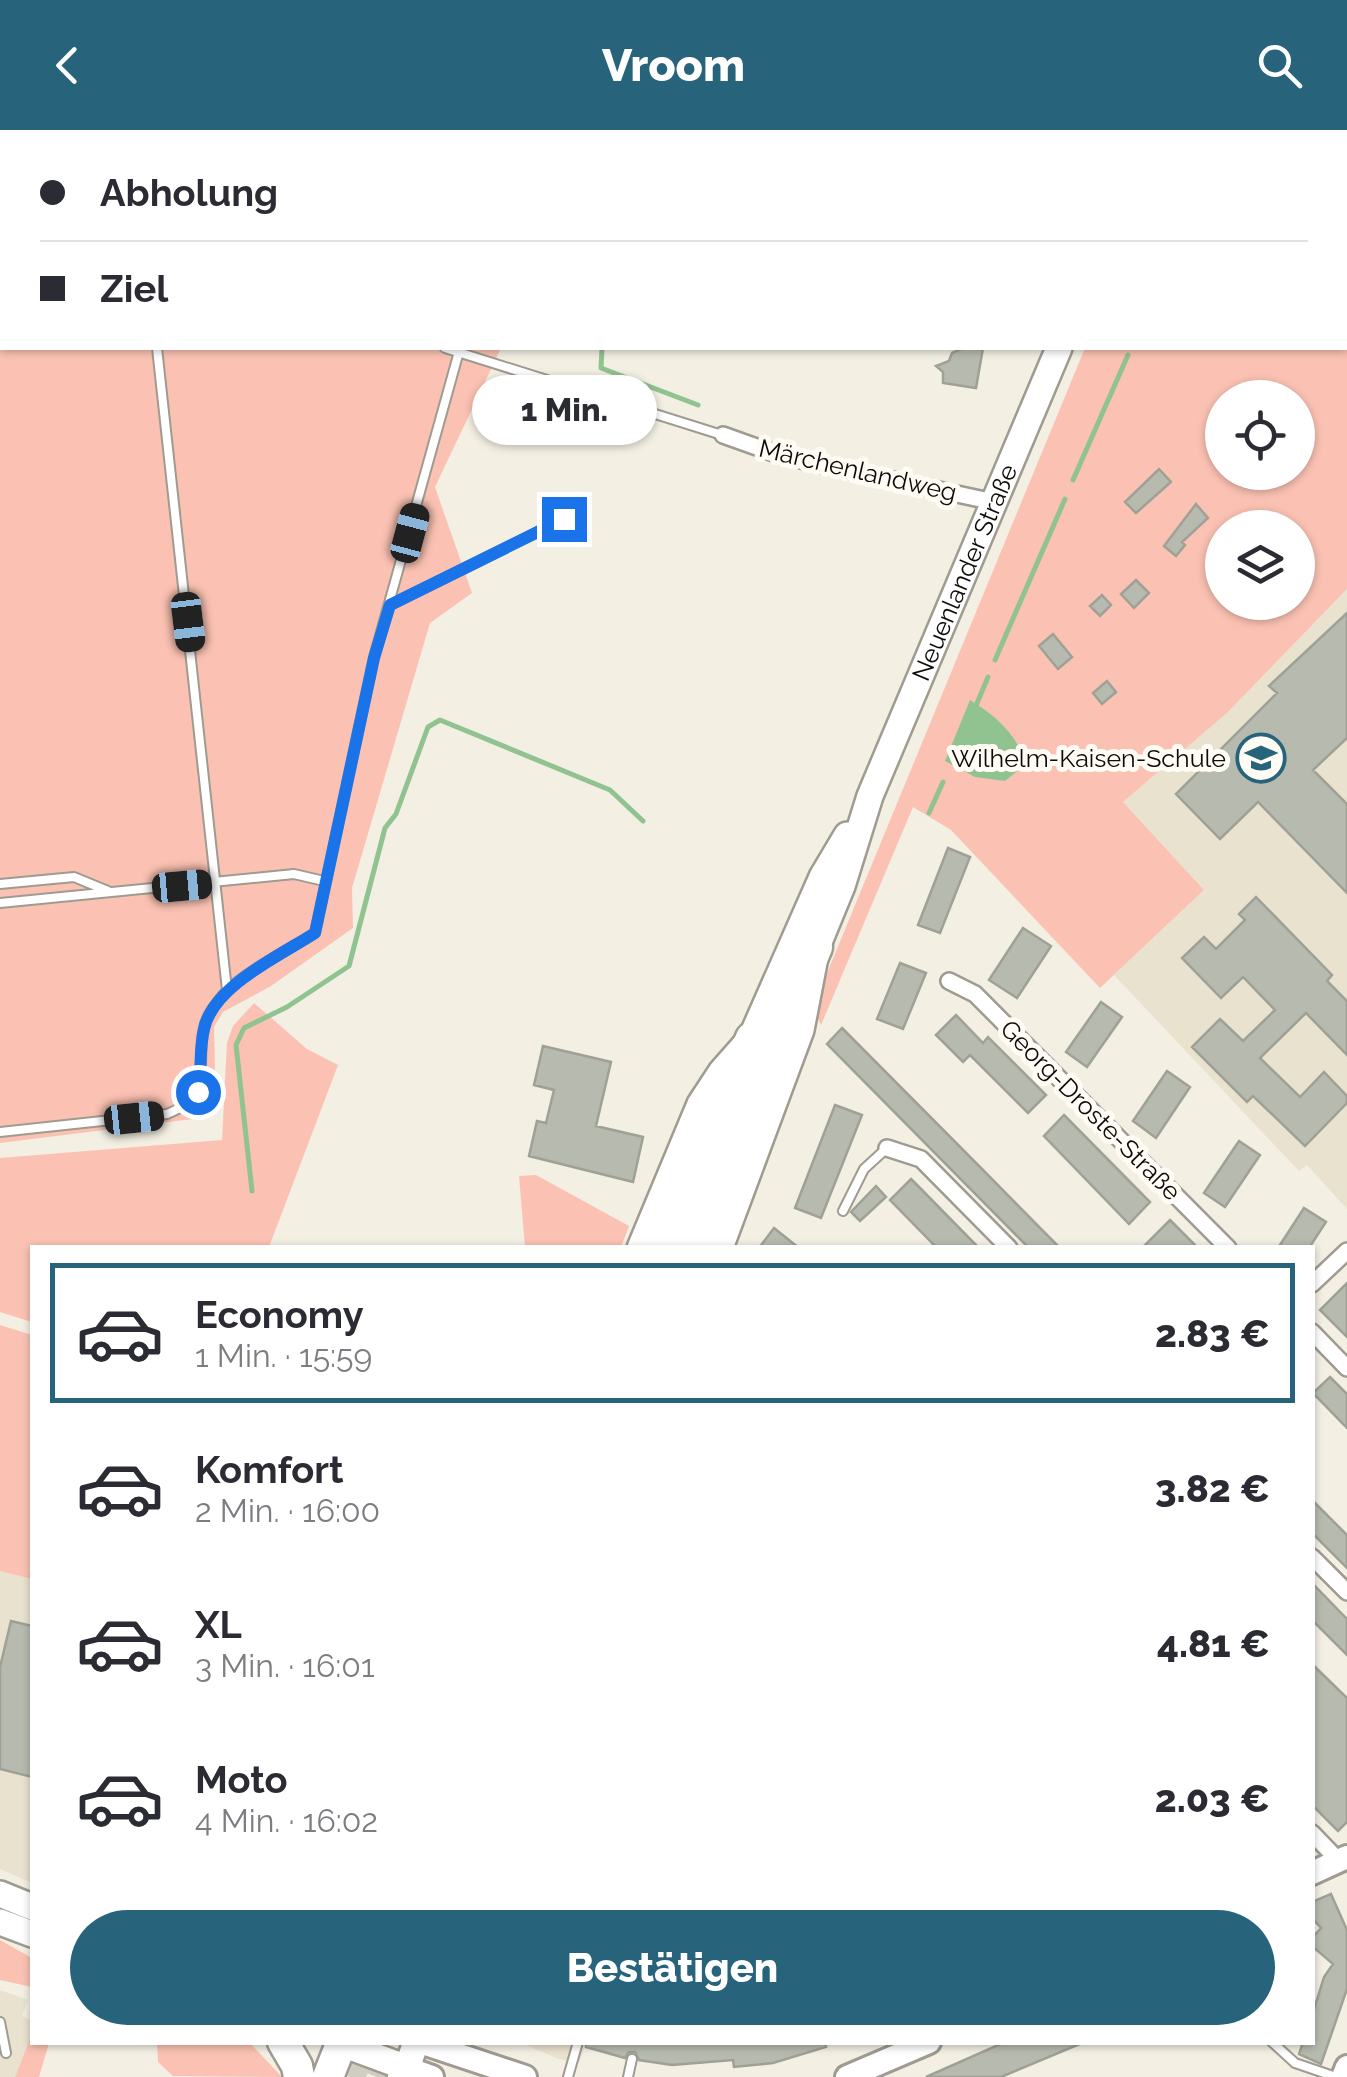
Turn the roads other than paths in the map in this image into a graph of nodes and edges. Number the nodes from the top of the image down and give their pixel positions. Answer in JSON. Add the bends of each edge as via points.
{"nodes":[{"id":1,"x":157,"y":350,"type":"edge"},
{"id":2,"x":460,"y":350,"type":"edge"},
{"id":3,"x":1057,"y":350,"type":"edge"},
{"id":4,"x":723,"y":435,"type":"joint"},
{"id":5,"x":994,"y":502,"type":"junction"},
{"id":6,"x":564,"y":519,"type":"dead end"},
{"id":7,"x":390,"y":605,"type":"junction"},
{"id":8,"x":870,"y":796,"type":"junction"},
{"id":9,"x":324,"y":882,"type":"junction"},
{"id":10,"x":216,"y":883,"type":"junction"},
{"id":11,"x":0,"y":884,"type":"edge"},
{"id":12,"x":112,"y":892,"type":"junction"},
{"id":13,"x":0,"y":903,"type":"edge"},
{"id":14,"x":817,"y":947,"type":"junction"},
{"id":15,"x":949,"y":981,"type":"dead end"},
{"id":16,"x":227,"y":990,"type":"junction"},
{"id":17,"x":751,"y":1038,"type":"junction"},
{"id":18,"x":0,"y":1132,"type":"edge"},
{"id":19,"x":887,"y":1148,"type":"joint"},
{"id":20,"x":843,"y":1211,"type":"dead end"},
{"id":21,"x":641,"y":1245,"type":"edge"},
{"id":22,"x":666,"y":1245,"type":"edge"},
{"id":23,"x":693,"y":1245,"type":"edge"},
{"id":24,"x":721,"y":1245,"type":"edge"},
{"id":25,"x":1006,"y":1245,"type":"edge"},
{"id":26,"x":1225,"y":1245,"type":"edge"},
{"id":27,"x":1347,"y":1251,"type":"edge"},
{"id":28,"x":1315,"y":1281,"type":"edge"},
{"id":29,"x":1315,"y":1335,"type":"edge"},
{"id":30,"x":1347,"y":1368,"type":"edge"},
{"id":31,"x":1315,"y":1560,"type":"edge"},
{"id":32,"x":1347,"y":1592,"type":"edge"},
{"id":33,"x":1315,"y":1836,"type":"edge"},
{"id":34,"x":1343,"y":1859,"type":"edge"},
{"id":35,"x":1315,"y":1872,"type":"edge"},
{"id":36,"x":0,"y":1894,"type":"edge"},
{"id":37,"x":30,"y":1905,"type":"edge"},
{"id":38,"x":0,"y":1922,"type":"edge"},
{"id":39,"x":30,"y":1933,"type":"edge"},
{"id":40,"x":0,"y":2022,"type":"edge"},
{"id":41,"x":285,"y":2045,"type":"edge"},
{"id":42,"x":339,"y":2045,"type":"edge"},
{"id":43,"x":350,"y":2045,"type":"edge"},
{"id":44,"x":577,"y":2045,"type":"edge"},
{"id":45,"x":923,"y":2045,"type":"edge"},
{"id":46,"x":1275,"y":2045,"type":"edge"},
{"id":47,"x":6,"y":2053,"type":"dead end"},
{"id":48,"x":412,"y":2058,"type":"edge"},
{"id":49,"x":632,"y":2059,"type":"dead end"},
{"id":50,"x":1347,"y":2066,"type":"edge"},
{"id":51,"x":299,"y":2077,"type":"edge"},
{"id":52,"x":328,"y":2077,"type":"edge"},
{"id":53,"x":525,"y":2077,"type":"edge"},
{"id":54,"x":568,"y":2077,"type":"edge"},
{"id":55,"x":628,"y":2077,"type":"edge"},
{"id":56,"x":847,"y":2077,"type":"edge"},
{"id":57,"x":1340,"y":2077,"type":"edge"}],
"edges":[{"from":1,"to":10,"type":"lane"},
{"from":2,"to":4,"type":"lane"},
{"from":2,"to":7,"type":"lane"},
{"from":3,"to":5,"type":"main road","name":"Neuenlander Straße"},
{"from":4,"to":5,"type":"street","name":"Märchenlandweg","via":[[782,456]]},
{"from":5,"to":8,"type":"main road","name":"Neuenlander Straße"},
{"from":6,"to":7,"type":"lane"},
{"from":7,"to":9,"type":"lane"},
{"from":8,"to":14,"type":"main road","name":"Neuenlander Straße"},
{"from":8,"to":17,"type":"main road","name":"Neuenlander Straße","via":[[822,877]]},
{"from":9,"to":10,"type":"lane","via":[[294,874]]},
{"from":9,"to":16,"type":"lane","via":[[315,933]]},
{"from":10,"to":12,"type":"lane"},
{"from":10,"to":16,"type":"lane"},
{"from":11,"to":12,"type":"lane","via":[[74,877]]},
{"from":12,"to":13,"type":"lane"},
{"from":14,"to":23,"type":"highway","name":"Neuenlander Straße"},
{"from":14,"to":24,"type":"main road","name":"Neuenlander Straße","via":[[801,1030]]},
{"from":15,"to":26,"type":"street","name":"Georg-Droste-Straße","via":[[975,994]]},
{"from":16,"to":18,"type":"lane","via":[[203,1031],[198,1092],[182,1108]]},
{"from":17,"to":21,"type":"main road","name":"Neuenlander Straße","via":[[700,1104]]},
{"from":17,"to":22,"type":"highway","name":"Neuenlander Straße"},
{"from":19,"to":20,"type":"lane","via":[[864,1169]]},
{"from":19,"to":25,"type":"street","via":[[921,1159]]},
{"from":27,"to":28,"type":"street"},
{"from":29,"to":30,"type":"street"},
{"from":31,"to":32,"type":"street"},
{"from":33,"to":34,"type":"street"},
{"from":34,"to":35,"type":"street"},
{"from":36,"to":37,"type":"main road"},
{"from":38,"to":39,"type":"main road"},
{"from":40,"to":47,"type":"lane"},
{"from":41,"to":51,"type":"highway"},
{"from":42,"to":52,"type":"highway"},
{"from":43,"to":48,"type":"main road"},
{"from":44,"to":54,"type":"lane"},
{"from":45,"to":56,"type":"street"},
{"from":46,"to":57,"type":"lane","via":[[1295,2064]]},
{"from":48,"to":53,"type":"street"},
{"from":49,"to":55,"type":"lane"},
{"from":50,"to":57,"type":"street"}]}
